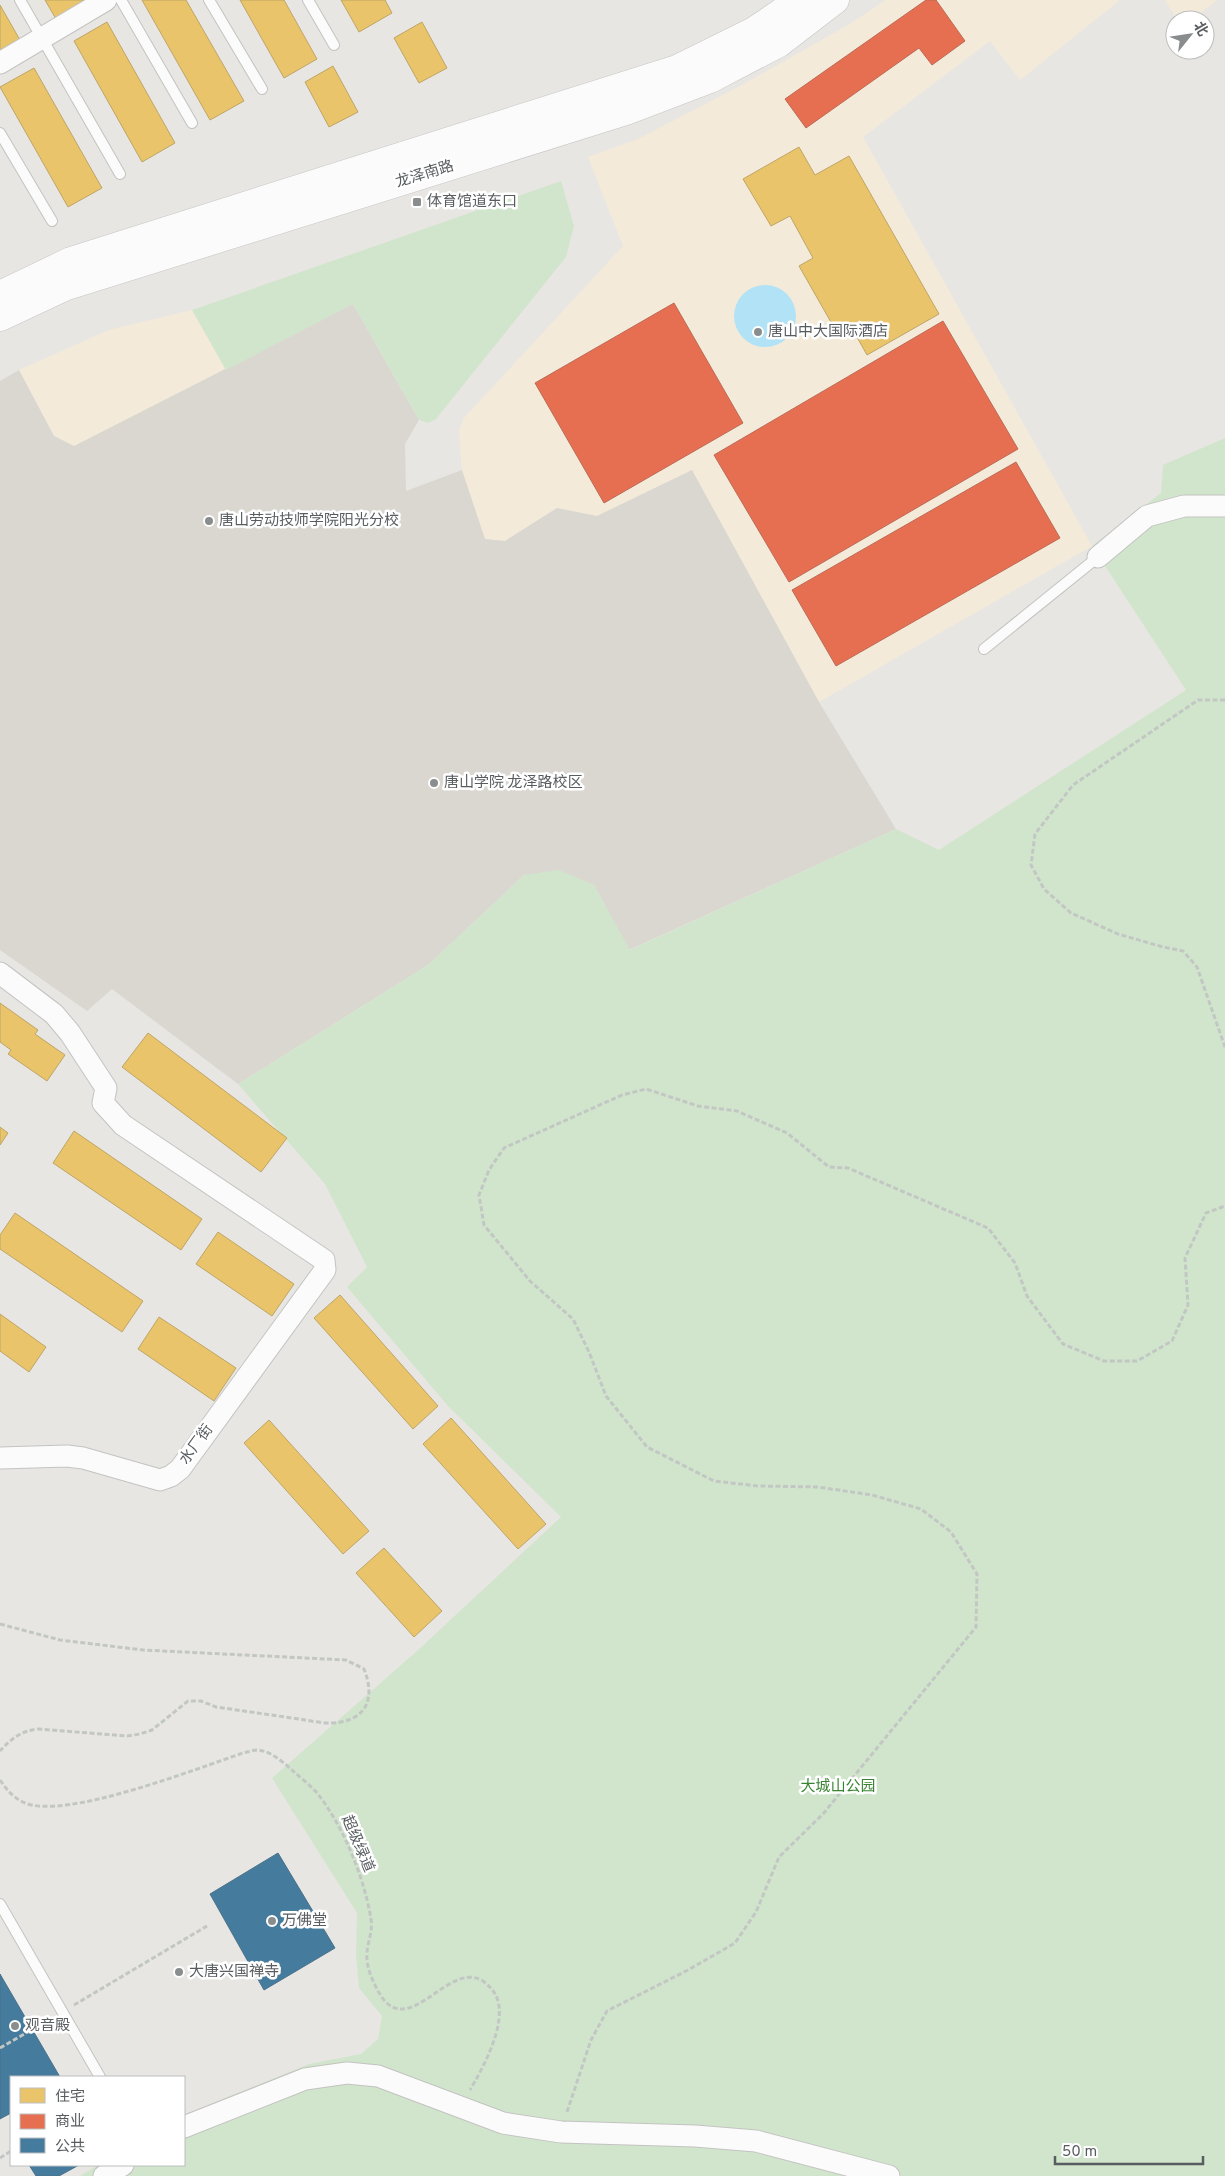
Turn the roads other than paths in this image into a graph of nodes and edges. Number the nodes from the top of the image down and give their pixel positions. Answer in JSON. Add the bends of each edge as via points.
{"nodes":[{"id":1,"x":20,"y":0,"type":"edge"},
{"id":2,"x":106,"y":0,"type":"edge"},
{"id":3,"x":121,"y":0,"type":"edge"},
{"id":4,"x":209,"y":0,"type":"edge"},
{"id":5,"x":308,"y":0,"type":"edge"},
{"id":6,"x":800,"y":0,"type":"edge"},
{"id":7,"x":835,"y":0,"type":"edge"},
{"id":8,"x":42,"y":38,"type":"junction"},
{"id":9,"x":334,"y":45,"type":"dead end"},
{"id":10,"x":0,"y":62,"type":"edge"},
{"id":11,"x":262,"y":89,"type":"dead end"},
{"id":12,"x":192,"y":123,"type":"dead end"},
{"id":13,"x":0,"y":133,"type":"edge"},
{"id":14,"x":120,"y":174,"type":"dead end"},
{"id":15,"x":52,"y":221,"type":"dead end"},
{"id":16,"x":0,"y":295,"type":"edge"},
{"id":17,"x":0,"y":317,"type":"edge"},
{"id":18,"x":1225,"y":506,"type":"edge"},
{"id":19,"x":1098,"y":557,"type":"joint"},
{"id":20,"x":984,"y":649,"type":"dead end"},
{"id":21,"x":0,"y":973,"type":"edge"},
{"id":22,"x":0,"y":1458,"type":"edge"},
{"id":23,"x":0,"y":1904,"type":"edge"},
{"id":24,"x":99,"y":2076,"type":"edge"},
{"id":25,"x":185,"y":2126,"type":"edge"},
{"id":26,"x":121,"y":2166,"type":"edge"},
{"id":27,"x":104,"y":2176,"type":"edge"},
{"id":28,"x":889,"y":2176,"type":"edge"}],
"edges":[{"from":1,"to":8,"type":"lane"},
{"from":2,"to":8,"type":"street"},
{"from":3,"to":12,"type":"lane"},
{"from":4,"to":11,"type":"lane"},
{"from":5,"to":9,"type":"lane"},
{"from":6,"to":16,"type":"main road","name":"龙泽南路","via":[[754,31],[677,69],[71,260]]},
{"from":7,"to":17,"type":"main road","name":"龙泽南路","via":[[779,43],[710,79],[626,112],[64,287]]},
{"from":8,"to":10,"type":"street"},
{"from":8,"to":14,"type":"lane"},
{"from":13,"to":15,"type":"lane"},
{"from":18,"to":19,"type":"street","via":[[1184,506],[1147,516]]},
{"from":19,"to":20,"type":"lane"},
{"from":21,"to":22,"type":"street","name":"水厂街","via":[[54,1014],[70,1033],[106,1088],[103,1103],[123,1125],[324,1260],[324,1270],[172,1476],[160,1480],[66,1456]]},
{"from":23,"to":24,"type":"lane"},
{"from":25,"to":28,"type":"street","via":[[305,2079],[347,2073],[378,2076],[503,2123],[560,2132],[756,2141]]},
{"from":26,"to":27,"type":"street"}]}
